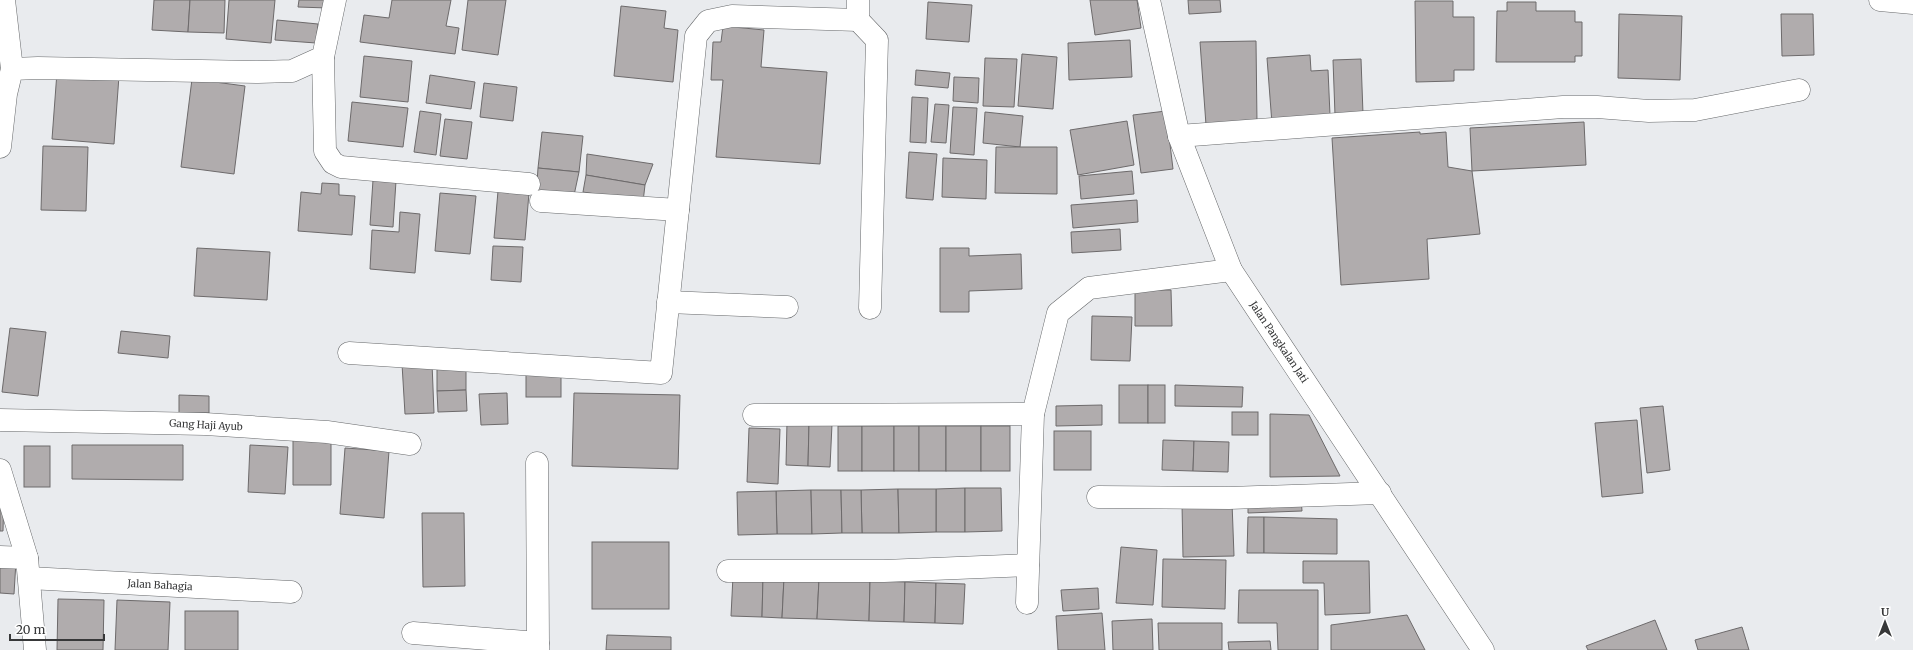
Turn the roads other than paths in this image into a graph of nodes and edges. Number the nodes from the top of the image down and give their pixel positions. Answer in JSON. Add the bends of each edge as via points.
{"nodes":[{"id":1,"x":4,"y":0,"type":"edge"},
{"id":2,"x":335,"y":0,"type":"edge"},
{"id":3,"x":1149,"y":0,"type":"edge"},
{"id":4,"x":1880,"y":0,"type":"edge"},
{"id":5,"x":1913,"y":3,"type":"edge"},
{"id":6,"x":858,"y":10,"type":"edge"},
{"id":7,"x":323,"y":57,"type":"junction"},
{"id":8,"x":12,"y":69,"type":"junction"},
{"id":9,"x":1799,"y":90,"type":"dead end"},
{"id":10,"x":1179,"y":136,"type":"junction"},
{"id":11,"x":0,"y":147,"type":"edge"},
{"id":12,"x":678,"y":210,"type":"junction"},
{"id":13,"x":1231,"y":270,"type":"junction"},
{"id":14,"x":668,"y":302,"type":"junction"},
{"id":15,"x":787,"y":307,"type":"dead end"},
{"id":16,"x":870,"y":308,"type":"dead end"},
{"id":17,"x":349,"y":353,"type":"dead end"},
{"id":18,"x":754,"y":414,"type":"dead end"},
{"id":19,"x":1032,"y":414,"type":"junction"},
{"id":20,"x":0,"y":420,"type":"edge"},
{"id":21,"x":410,"y":444,"type":"dead end"},
{"id":22,"x":537,"y":463,"type":"dead end"},
{"id":23,"x":0,"y":470,"type":"edge"},
{"id":24,"x":1380,"y":493,"type":"junction"},
{"id":25,"x":1098,"y":497,"type":"dead end"},
{"id":26,"x":0,"y":557,"type":"edge"},
{"id":27,"x":1028,"y":565,"type":"junction"},
{"id":28,"x":28,"y":568,"type":"junction"},
{"id":29,"x":728,"y":571,"type":"dead end"},
{"id":30,"x":290,"y":592,"type":"dead end"},
{"id":31,"x":1027,"y":603,"type":"dead end"},
{"id":32,"x":413,"y":633,"type":"dead end"},
{"id":33,"x":538,"y":647,"type":"edge"},
{"id":34,"x":35,"y":650,"type":"edge"},
{"id":35,"x":1483,"y":650,"type":"edge"}],
"edges":[{"from":1,"to":8,"type":"street"},
{"from":2,"to":7,"type":"street"},
{"from":3,"to":10,"type":"street","name":"Jalan Pangkalan Jati"},
{"from":4,"to":5,"type":"street"},
{"from":6,"to":12,"type":"street","via":[[732,16],[708,21],[696,36]]},
{"from":6,"to":16,"type":"street","via":[[877,40]]},
{"from":7,"to":8,"type":"street","via":[[292,71]]},
{"from":7,"to":12,"type":"street","via":[[325,151],[333,163],[341,168]]},
{"from":8,"to":11,"type":"street","via":[[6,94]]},
{"from":9,"to":10,"type":"street","via":[[1695,110],[1563,107]]},
{"from":10,"to":13,"type":"street","name":"Jalan Pangkalan Jati"},
{"from":12,"to":14,"type":"street"},
{"from":13,"to":19,"type":"street","via":[[1089,288],[1058,312]]},
{"from":13,"to":24,"type":"street","name":"Jalan Pangkalan Jati"},
{"from":14,"to":15,"type":"street"},
{"from":14,"to":17,"type":"street","via":[[661,373]]},
{"from":18,"to":19,"type":"street"},
{"from":19,"to":27,"type":"street"},
{"from":20,"to":21,"type":"street","name":"Gang Haji Ayub","via":[[205,424],[327,432]]},
{"from":22,"to":33,"type":"street"},
{"from":23,"to":28,"type":"street"},
{"from":24,"to":25,"type":"street","via":[[1229,498]]},
{"from":24,"to":35,"type":"street","name":"Jalan Pangkalan Jati"},
{"from":26,"to":28,"type":"street","name":"Jalan Bahagia"},
{"from":27,"to":29,"type":"street","via":[[884,571]]},
{"from":27,"to":31,"type":"street"},
{"from":28,"to":30,"type":"street","name":"Jalan Bahagia"},
{"from":28,"to":34,"type":"street"},
{"from":32,"to":33,"type":"street"}]}
